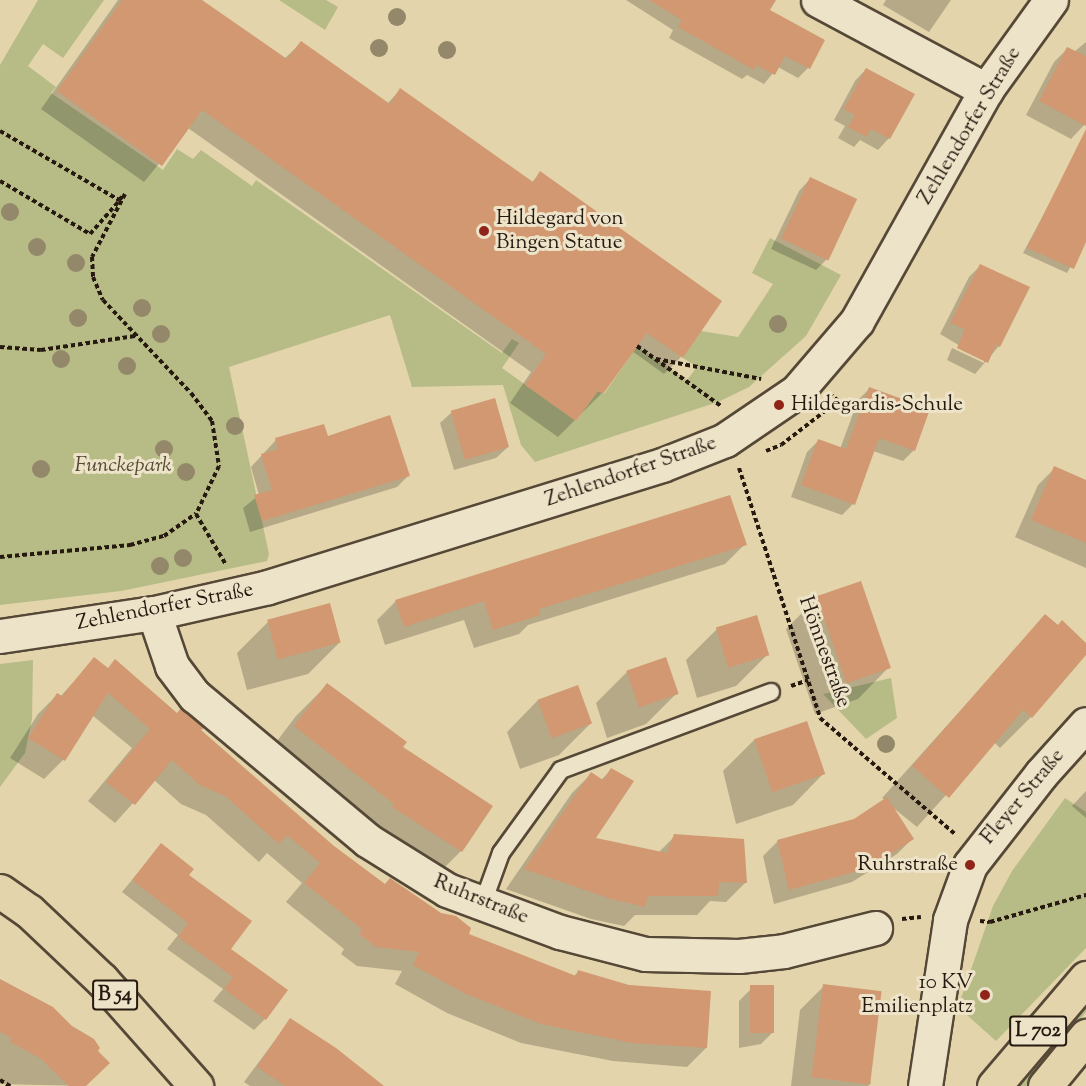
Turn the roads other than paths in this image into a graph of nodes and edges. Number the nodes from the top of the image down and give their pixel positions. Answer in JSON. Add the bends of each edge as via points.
{"nodes":[{"id":1,"x":818,"y":0,"type":"edge"},
{"id":2,"x":1051,"y":0,"type":"edge"},
{"id":3,"x":986,"y":90,"type":"junction"},
{"id":4,"x":154,"y":613,"type":"junction"},
{"id":5,"x":0,"y":636,"type":"edge"},
{"id":6,"x":771,"y":692,"type":"dead end"},
{"id":7,"x":1086,"y":724,"type":"edge"},
{"id":8,"x":0,"y":874,"type":"edge"},
{"id":9,"x":0,"y":891,"type":"edge"},
{"id":10,"x":484,"y":900,"type":"junction"},
{"id":11,"x":29,"y":910,"type":"junction"},
{"id":12,"x":875,"y":928,"type":"road end"},
{"id":13,"x":1086,"y":978,"type":"edge"},
{"id":14,"x":1086,"y":1036,"type":"edge"},
{"id":15,"x":196,"y":1086,"type":"edge"},
{"id":16,"x":925,"y":1086,"type":"edge"},
{"id":17,"x":994,"y":1086,"type":"edge"},
{"id":18,"x":1045,"y":1086,"type":"edge"}],
"edges":[{"from":1,"to":3,"type":"street"},
{"from":2,"to":3,"type":"street","name":"Zehlendorfer Straße"},
{"from":3,"to":4,"type":"street","name":"Zehlendorfer Straße","via":[[857,321],[797,391],[754,422],[725,440],[662,465],[382,554]]},
{"from":4,"to":5,"type":"street","name":"Zehlendorfer Straße"},
{"from":4,"to":10,"type":"street","name":"Ruhrstraße","via":[[180,679],[260,753],[395,859],[447,890]]},
{"from":6,"to":10,"type":"lane","via":[[561,770],[501,853]]},
{"from":7,"to":16,"type":"street","name":"Fleyer Straße","via":[[978,851],[950,920]]},
{"from":8,"to":11,"type":"main road","number":"B 54"},
{"from":9,"to":11,"type":"main road","number":"B 54"},
{"from":10,"to":12,"type":"street","name":"Ruhrstraße","via":[[560,932],[645,954],[739,956],[784,951]]},
{"from":11,"to":15,"type":"main road","number":"B 54","via":[[102,980]]},
{"from":13,"to":17,"type":"main road","number":"L 702"},
{"from":14,"to":18,"type":"main road","number":"L 702"}]}
